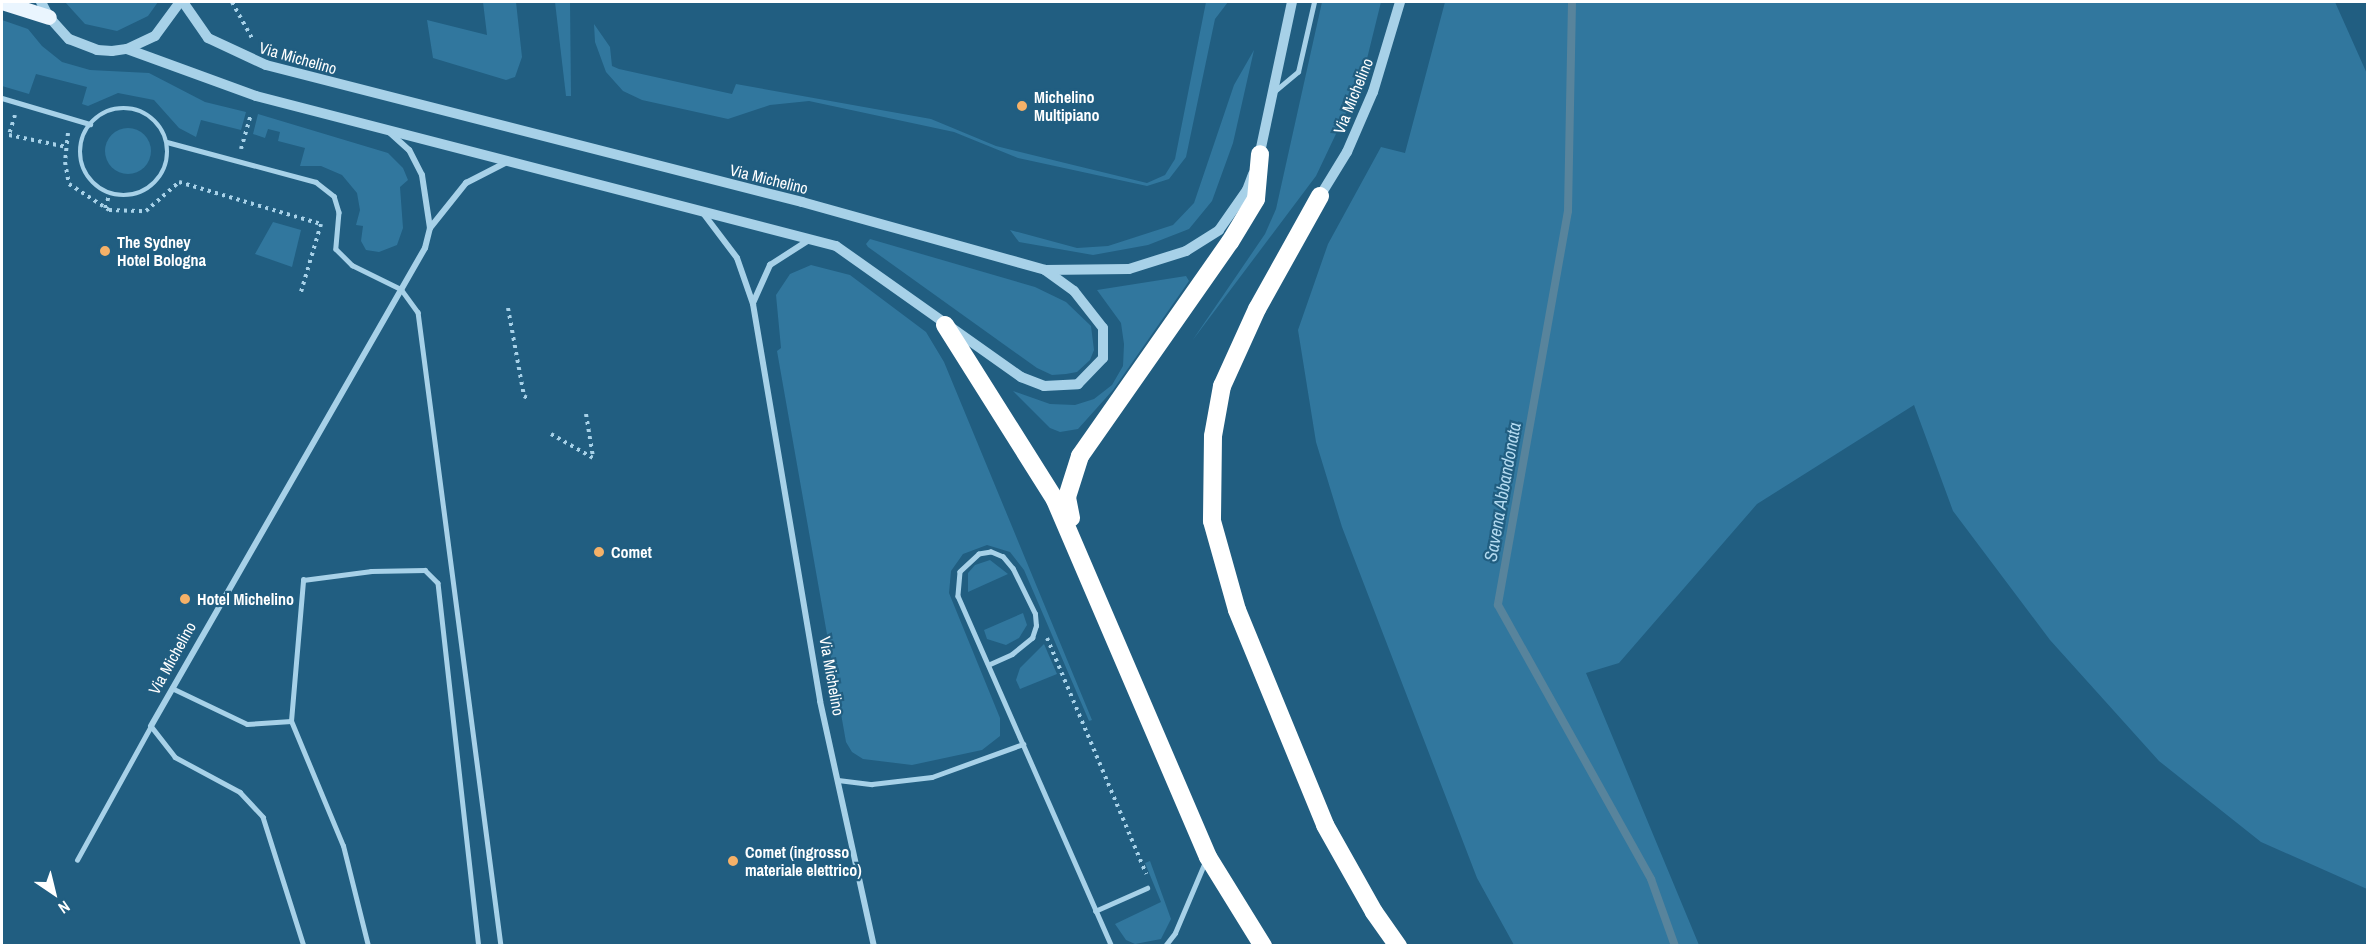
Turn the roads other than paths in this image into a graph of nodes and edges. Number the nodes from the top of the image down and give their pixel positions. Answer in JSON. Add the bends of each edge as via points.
{"nodes":[{"id":1,"x":2,"y":2,"type":"edge"},
{"id":2,"x":41,"y":2,"type":"edge"},
{"id":3,"x":182,"y":2,"type":"edge"},
{"id":4,"x":1292,"y":2,"type":"edge"},
{"id":5,"x":1314,"y":2,"type":"edge"},
{"id":6,"x":1400,"y":2,"type":"edge"},
{"id":7,"x":49,"y":17,"type":"junction"},
{"id":8,"x":127,"y":49,"type":"junction"},
{"id":9,"x":1273,"y":93,"type":"junction"},
{"id":10,"x":2,"y":98,"type":"edge"},
{"id":11,"x":90,"y":124,"type":"junction"},
{"id":12,"x":388,"y":130,"type":"junction"},
{"id":13,"x":167,"y":142,"type":"junction"},
{"id":14,"x":1260,"y":154,"type":"junction"},
{"id":15,"x":511,"y":161,"type":"junction"},
{"id":16,"x":1320,"y":196,"type":"joint"},
{"id":17,"x":700,"y":208,"type":"junction"},
{"id":18,"x":430,"y":228,"type":"junction"},
{"id":19,"x":811,"y":238,"type":"junction"},
{"id":20,"x":1045,"y":270,"type":"junction"},
{"id":21,"x":400,"y":289,"type":"junction"},
{"id":22,"x":753,"y":304,"type":"junction"},
{"id":23,"x":945,"y":325,"type":"junction"},
{"id":24,"x":1075,"y":540,"type":"junction"},
{"id":25,"x":990,"y":664,"type":"junction"},
{"id":26,"x":172,"y":688,"type":"junction"},
{"id":27,"x":291,"y":721,"type":"junction"},
{"id":28,"x":151,"y":726,"type":"junction"},
{"id":29,"x":1023,"y":744,"type":"junction"},
{"id":30,"x":838,"y":780,"type":"junction"},
{"id":31,"x":1208,"y":857,"type":"junction"},
{"id":32,"x":77,"y":860,"type":"dead end"},
{"id":33,"x":1147,"y":888,"type":"road end"},
{"id":34,"x":1095,"y":911,"type":"junction"},
{"id":35,"x":1108,"y":940,"type":"junction"},
{"id":36,"x":304,"y":945,"type":"edge"},
{"id":37,"x":368,"y":945,"type":"edge"},
{"id":38,"x":479,"y":945,"type":"edge"},
{"id":39,"x":501,"y":945,"type":"edge"},
{"id":40,"x":874,"y":945,"type":"edge"},
{"id":41,"x":1112,"y":945,"type":"edge"},
{"id":42,"x":1119,"y":945,"type":"edge"},
{"id":43,"x":1165,"y":945,"type":"edge"},
{"id":44,"x":1263,"y":945,"type":"edge"},
{"id":45,"x":1398,"y":945,"type":"edge"}],
"edges":[{"from":1,"to":7,"type":"main road"},
{"from":2,"to":7,"type":"street"},
{"from":3,"to":8,"type":"street","via":[[155,36]]},
{"from":3,"to":20,"type":"street","name":"Via Michelino","via":[[208,38],[266,65],[802,202]]},
{"from":4,"to":9,"type":"street","name":"Via Michelino"},
{"from":5,"to":9,"type":"lane","via":[[1298,72]]},
{"from":6,"to":16,"type":"street","name":"Via Michelino","via":[[1373,92],[1347,152]]},
{"from":7,"to":8,"type":"street","via":[[58,29],[83,46],[97,50]]},
{"from":8,"to":12,"type":"street","name":"Via Michelino","via":[[234,90]]},
{"from":9,"to":14,"type":"street","name":"Via Michelino"},
{"from":10,"to":11,"type":"lane"},
{"from":11,"to":13,"type":"lane","via":[[100,115],[128,108],[153,118]]},
{"from":11,"to":13,"type":"lane","via":[[83,136],[82,164],[93,182],[110,193],[129,195],[148,189],[165,168]]},
{"from":12,"to":15,"type":"street","name":"Via Michelino"},
{"from":12,"to":18,"type":"street","name":"Via Michelino","via":[[409,150],[422,175]]},
{"from":13,"to":21,"type":"lane","via":[[316,182],[334,196],[339,212],[336,249],[352,265]]},
{"from":14,"to":20,"type":"street","name":"Via Michelino","via":[[1247,190],[1232,215],[1219,230],[1186,251],[1129,269]]},
{"from":14,"to":24,"type":"highway","via":[[1256,199],[1080,456],[1067,497]]},
{"from":15,"to":17,"type":"street","name":"Via Michelino"},
{"from":15,"to":18,"type":"street","name":"Via Michelino","via":[[466,183]]},
{"from":16,"to":45,"type":"highway","via":[[1257,309],[1222,386],[1213,436],[1212,520],[1237,610],[1325,825],[1363,894]]},
{"from":17,"to":19,"type":"street","name":"Via Michelino"},
{"from":17,"to":22,"type":"street","name":"Via Michelino","via":[[737,258]]},
{"from":18,"to":21,"type":"street","name":"Via Michelino","via":[[425,248]]},
{"from":19,"to":22,"type":"street","via":[[770,265]]},
{"from":19,"to":23,"type":"street","name":"Via Michelino","via":[[851,254]]},
{"from":20,"to":23,"type":"street","name":"Via Michelino","via":[[1074,291],[1103,328],[1103,358],[1078,384],[1044,386],[1021,377]]},
{"from":21,"to":26,"type":"street","name":"Via Michelino"},
{"from":21,"to":39,"type":"lane","via":[[418,312]]},
{"from":22,"to":30,"type":"street","name":"Via Michelino","via":[[818,689]]},
{"from":23,"to":24,"type":"highway","via":[[1031,460]]},
{"from":24,"to":31,"type":"highway"},
{"from":25,"to":25,"type":"lane","via":[[1012,654],[1032,638],[1036,626],[1035,614],[1003,557],[991,552],[969,561],[956,584]]},
{"from":25,"to":29,"type":"lane"},
{"from":26,"to":27,"type":"lane","via":[[248,724]]},
{"from":26,"to":28,"type":"street","name":"Via Michelino"},
{"from":27,"to":37,"type":"lane","via":[[343,846]]},
{"from":27,"to":38,"type":"lane","via":[[303,580],[371,571],[425,570],[438,582]]},
{"from":28,"to":32,"type":"lane"},
{"from":28,"to":36,"type":"lane","via":[[175,757],[240,792],[263,817]]},
{"from":29,"to":30,"type":"lane","via":[[932,777],[882,783]]},
{"from":29,"to":34,"type":"lane"},
{"from":30,"to":40,"type":"street","name":"Via Michelino"},
{"from":31,"to":43,"type":"lane","via":[[1175,933]]},
{"from":31,"to":44,"type":"highway"},
{"from":33,"to":34,"type":"lane"},
{"from":34,"to":35,"type":"lane"},
{"from":35,"to":41,"type":"lane"},
{"from":35,"to":42,"type":"lane"}]}
